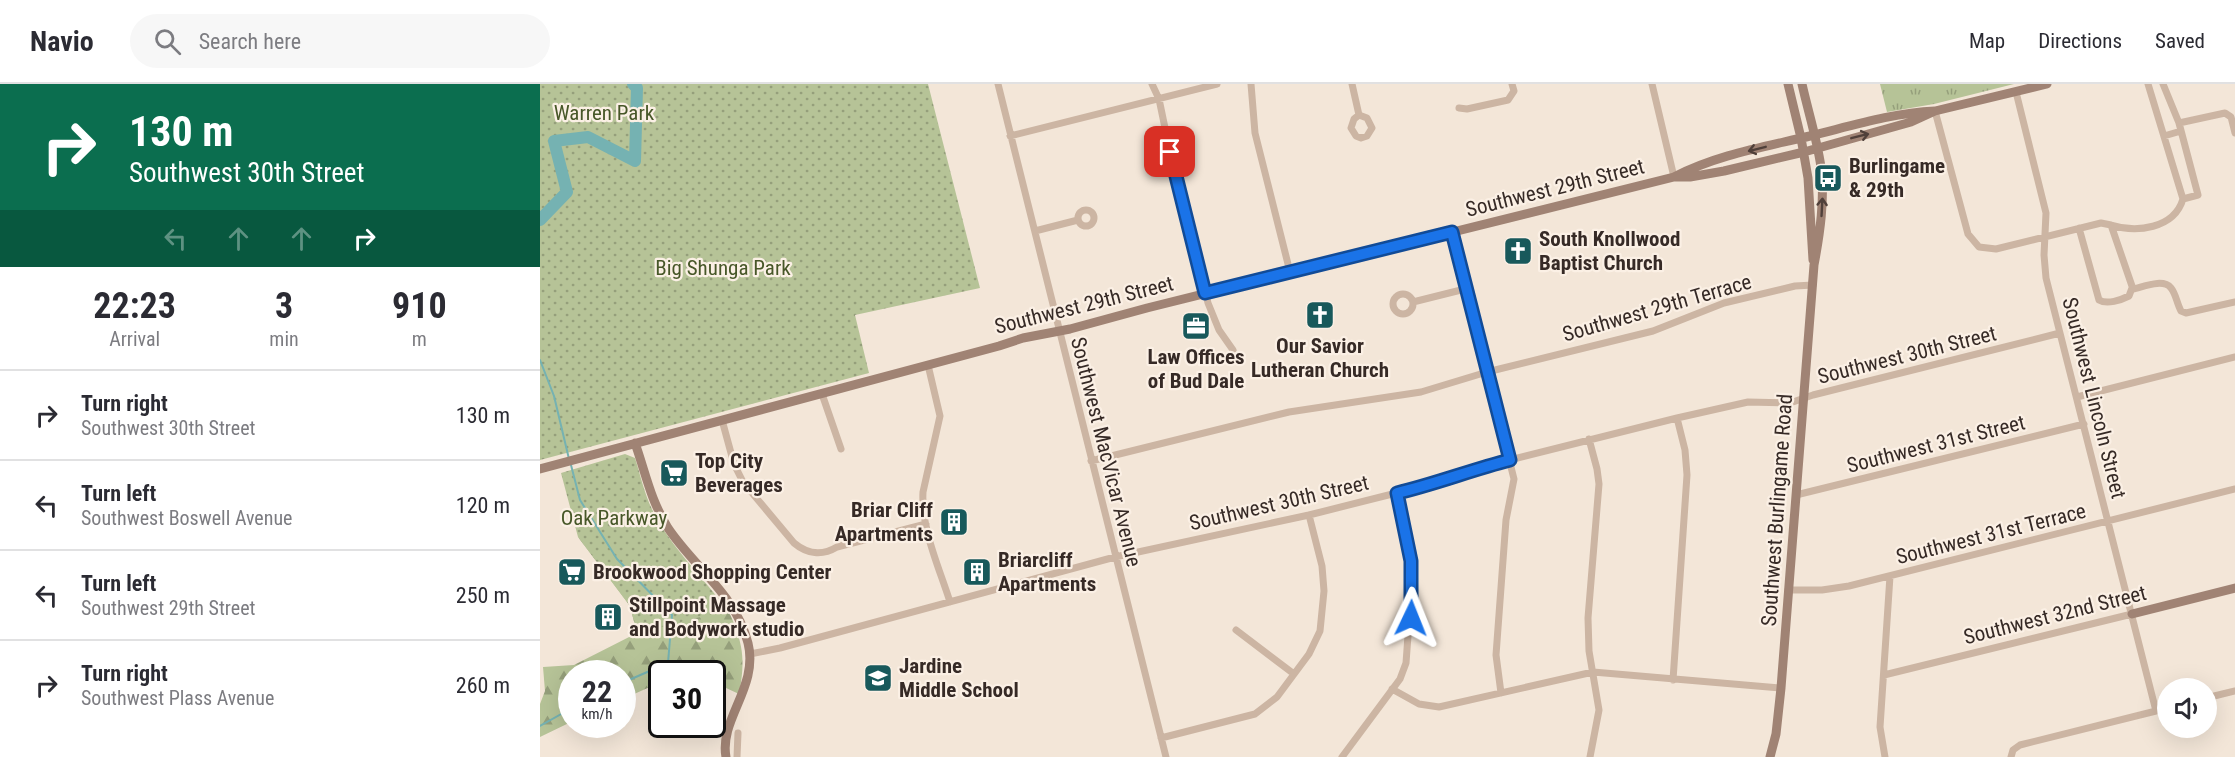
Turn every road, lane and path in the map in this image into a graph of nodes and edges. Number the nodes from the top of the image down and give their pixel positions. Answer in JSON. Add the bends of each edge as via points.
{"nodes":[{"id":1,"x":998,"y":84,"type":"edge"},
{"id":2,"x":1152,"y":84,"type":"edge"},
{"id":3,"x":1217,"y":84,"type":"edge"},
{"id":4,"x":1251,"y":84,"type":"edge"},
{"id":5,"x":1352,"y":84,"type":"edge"},
{"id":6,"x":1512,"y":84,"type":"edge"},
{"id":7,"x":1652,"y":84,"type":"edge"},
{"id":8,"x":1788,"y":84,"type":"edge"},
{"id":9,"x":1802,"y":84,"type":"edge"},
{"id":10,"x":2047,"y":84,"type":"edge"},
{"id":11,"x":2148,"y":84,"type":"edge"},
{"id":12,"x":2163,"y":84,"type":"edge"},
{"id":13,"x":2016,"y":92,"type":"junction"},
{"id":14,"x":1159,"y":99,"type":"junction"},
{"id":15,"x":1459,"y":108,"type":"dead end"},
{"id":16,"x":1935,"y":111,"type":"junction"},
{"id":17,"x":1359,"y":115,"type":"dead end"},
{"id":18,"x":2180,"y":127,"type":"junction"},
{"id":19,"x":2235,"y":133,"type":"edge"},
{"id":20,"x":1814,"y":135,"type":"junction"},
{"id":21,"x":1010,"y":136,"type":"junction"},
{"id":22,"x":2164,"y":136,"type":"junction"},
{"id":23,"x":1801,"y":138,"type":"junction"},
{"id":24,"x":1817,"y":147,"type":"junction"},
{"id":25,"x":1804,"y":152,"type":"junction"},
{"id":26,"x":1674,"y":177,"type":"junction"},
{"id":27,"x":2183,"y":199,"type":"junction"},
{"id":28,"x":1078,"y":220,"type":"dead end"},
{"id":29,"x":2111,"y":225,"type":"junction"},
{"id":30,"x":2079,"y":228,"type":"junction"},
{"id":31,"x":1035,"y":231,"type":"junction"},
{"id":32,"x":1452,"y":232,"type":"junction"},
{"id":33,"x":2046,"y":237,"type":"junction"},
{"id":34,"x":1814,"y":265,"type":"junction"},
{"id":35,"x":1290,"y":272,"type":"junction"},
{"id":36,"x":1813,"y":285,"type":"junction"},
{"id":37,"x":2132,"y":288,"type":"junction"},
{"id":38,"x":1466,"y":289,"type":"junction"},
{"id":39,"x":1205,"y":293,"type":"junction"},
{"id":40,"x":1413,"y":302,"type":"dead end"},
{"id":41,"x":2235,"y":302,"type":"edge"},
{"id":42,"x":1058,"y":330,"type":"junction"},
{"id":43,"x":2060,"y":333,"type":"junction"},
{"id":44,"x":1233,"y":350,"type":"dead end"},
{"id":45,"x":2235,"y":357,"type":"edge"},
{"id":46,"x":928,"y":365,"type":"junction"},
{"id":47,"x":1487,"y":372,"type":"junction"},
{"id":48,"x":822,"y":394,"type":"junction"},
{"id":49,"x":2076,"y":396,"type":"junction"},
{"id":50,"x":1804,"y":399,"type":"junction"},
{"id":51,"x":1677,"y":418,"type":"junction"},
{"id":52,"x":722,"y":420,"type":"junction"},
{"id":53,"x":2084,"y":424,"type":"junction"},
{"id":54,"x":1589,"y":439,"type":"junction"},
{"id":55,"x":635,"y":443,"type":"junction"},
{"id":56,"x":841,"y":448,"type":"dead end"},
{"id":57,"x":1510,"y":460,"type":"junction"},
{"id":58,"x":1091,"y":461,"type":"junction"},
{"id":59,"x":540,"y":470,"type":"edge"},
{"id":60,"x":2235,"y":489,"type":"edge"},
{"id":61,"x":1397,"y":493,"type":"junction"},
{"id":62,"x":1796,"y":495,"type":"junction"},
{"id":63,"x":1309,"y":515,"type":"junction"},
{"id":64,"x":2109,"y":521,"type":"junction"},
{"id":65,"x":926,"y":524,"type":"junction"},
{"id":66,"x":1115,"y":557,"type":"junction"},
{"id":67,"x":1890,"y":576,"type":"junction"},
{"id":68,"x":2235,"y":588,"type":"edge"},
{"id":69,"x":1788,"y":590,"type":"junction"},
{"id":70,"x":950,"y":602,"type":"junction"},
{"id":71,"x":2132,"y":614,"type":"junction"},
{"id":72,"x":1236,"y":630,"type":"dead end"},
{"id":73,"x":750,"y":654,"type":"junction"},
{"id":74,"x":1593,"y":672,"type":"junction"},
{"id":75,"x":1294,"y":674,"type":"junction"},
{"id":76,"x":1884,"y":675,"type":"junction"},
{"id":77,"x":1673,"y":680,"type":"junction"},
{"id":78,"x":1781,"y":688,"type":"junction"},
{"id":79,"x":1392,"y":689,"type":"junction"},
{"id":80,"x":2235,"y":691,"type":"edge"},
{"id":81,"x":1501,"y":693,"type":"junction"},
{"id":82,"x":2217,"y":695,"type":"edge"},
{"id":83,"x":2157,"y":711,"type":"joint"},
{"id":84,"x":738,"y":733,"type":"dead end"},
{"id":85,"x":1161,"y":738,"type":"junction"},
{"id":86,"x":2011,"y":754,"type":"edge"},
{"id":87,"x":726,"y":757,"type":"edge"},
{"id":88,"x":737,"y":757,"type":"edge"},
{"id":89,"x":1166,"y":757,"type":"edge"},
{"id":90,"x":1342,"y":757,"type":"edge"},
{"id":91,"x":1590,"y":757,"type":"edge"},
{"id":92,"x":1770,"y":757,"type":"edge"},
{"id":93,"x":1885,"y":757,"type":"edge"}],
"edges":[{"from":1,"to":21,"type":"street","name":"Southwest MacVicar Avenue"},
{"from":2,"to":14,"type":"street"},
{"from":3,"to":14,"type":"street"},
{"from":4,"to":35,"type":"street","via":[[1255,133]]},
{"from":5,"to":17,"type":"street"},
{"from":6,"to":15,"type":"street","via":[[1514,91],[1508,100]]},
{"from":7,"to":26,"type":"street"},
{"from":8,"to":23,"type":"main road","name":"Southwest Burlingame Road"},
{"from":9,"to":20,"type":"main road","name":"Southwest Burlingame Road"},
{"from":10,"to":13,"type":"main road","name":"Southwest 29th Street"},
{"from":11,"to":22,"type":"street"},
{"from":12,"to":18,"type":"street"},
{"from":13,"to":16,"type":"main road","name":"Southwest 29th Street"},
{"from":13,"to":33,"type":"street","name":"Southwest Lincoln Street","via":[[2044,203]]},
{"from":14,"to":21,"type":"street"},
{"from":14,"to":39,"type":"street"},
{"from":16,"to":20,"type":"main road","name":"Southwest 29th Street","via":[[1911,112]]},
{"from":24,"to":16,"type":"main road","name":"Southwest 29th Street","one_way":true,"via":[[1911,122]]},
{"from":16,"to":33,"type":"street","via":[[1968,234],[1977,245],[1996,249]]},
{"from":18,"to":19,"type":"street","via":[[2225,112],[2231,117]]},
{"from":18,"to":22,"type":"street"},
{"from":18,"to":27,"type":"street","via":[[2198,195]]},
{"from":20,"to":23,"type":"main road","name":"Southwest 29th Street"},
{"from":20,"to":24,"type":"main road","name":"Southwest Burlingame Road"},
{"from":21,"to":31,"type":"street","name":"Southwest MacVicar Avenue"},
{"from":22,"to":27,"type":"street"},
{"from":23,"to":25,"type":"main road","name":"Southwest Burlingame Road"},
{"from":23,"to":26,"type":"main road","name":"Southwest 29th Street","one_way":true,"via":[[1698,164]]},
{"from":24,"to":25,"type":"main road","name":"Southwest 29th Street"},
{"from":34,"to":24,"type":"main road","name":"Southwest Burlingame Road","one_way":true,"via":[[1822,207]]},
{"from":25,"to":26,"type":"main road","name":"Southwest 29th Street","via":[[1724,171]]},
{"from":25,"to":34,"type":"main road","name":"Southwest Burlingame Road"},
{"from":26,"to":32,"type":"main road","name":"Southwest 29th Street"},
{"from":27,"to":29,"type":"street","via":[[2167,220],[2149,228],[2129,230]]},
{"from":28,"to":31,"type":"street"},
{"from":29,"to":30,"type":"street"},
{"from":29,"to":37,"type":"street"},
{"from":30,"to":33,"type":"street"},
{"from":30,"to":37,"type":"street","via":[[2099,300],[2107,303],[2125,298]]},
{"from":31,"to":42,"type":"street","name":"Southwest MacVicar Avenue"},
{"from":32,"to":35,"type":"main road","name":"Southwest 29th Street"},
{"from":32,"to":38,"type":"street"},
{"from":33,"to":43,"type":"street","name":"Southwest Lincoln Street","via":[[2046,278]]},
{"from":34,"to":36,"type":"main road","name":"Southwest Burlingame Road"},
{"from":35,"to":39,"type":"main road","name":"Southwest 29th Street"},
{"from":36,"to":47,"type":"street","name":"Southwest 29th Terrace","via":[[1724,303],[1653,331]]},
{"from":36,"to":50,"type":"main road","name":"Southwest Burlingame Road"},
{"from":37,"to":41,"type":"street","via":[[2167,285],[2186,314]]},
{"from":38,"to":40,"type":"street"},
{"from":38,"to":47,"type":"street"},
{"from":39,"to":42,"type":"main road","name":"Southwest 29th Street"},
{"from":39,"to":44,"type":"street","via":[[1216,324]]},
{"from":42,"to":46,"type":"main road","name":"Southwest 29th Street"},
{"from":42,"to":58,"type":"street","name":"Southwest MacVicar Avenue"},
{"from":43,"to":49,"type":"street","name":"Southwest Lincoln Street"},
{"from":43,"to":50,"type":"street","name":"Southwest 30th Street"},
{"from":45,"to":49,"type":"street"},
{"from":46,"to":48,"type":"main road","name":"Southwest 29th Street"},
{"from":46,"to":65,"type":"street","via":[[940,416],[923,492]]},
{"from":47,"to":57,"type":"street"},
{"from":47,"to":58,"type":"street","name":"Southwest 29th Terrace","via":[[1421,392],[1289,412]]},
{"from":48,"to":52,"type":"main road","name":"Southwest 29th Street"},
{"from":48,"to":56,"type":"street"},
{"from":49,"to":53,"type":"street","name":"Southwest Lincoln Street"},
{"from":50,"to":51,"type":"street","name":"Southwest 30th Street","via":[[1731,405]]},
{"from":50,"to":62,"type":"main road","name":"Southwest Burlingame Road"},
{"from":51,"to":54,"type":"street","name":"Southwest 30th Street"},
{"from":51,"to":77,"type":"street","via":[[1687,475]]},
{"from":52,"to":55,"type":"main road","name":"Southwest 29th Street"},
{"from":52,"to":65,"type":"street","via":[[743,482],[794,543],[806,551],[825,553]]},
{"from":53,"to":62,"type":"street","name":"Southwest 31st Street"},
{"from":53,"to":64,"type":"street","name":"Southwest Lincoln Street"},
{"from":54,"to":57,"type":"street","name":"Southwest 30th Street"},
{"from":54,"to":74,"type":"street","via":[[1599,484],[1588,618]]},
{"from":55,"to":59,"type":"main road","name":"Southwest 29th Street"},
{"from":55,"to":73,"type":"main road","via":[[662,517],[734,609]]},
{"from":57,"to":61,"type":"street","name":"Southwest 30th Street"},
{"from":57,"to":81,"type":"street","via":[[1514,484],[1506,520],[1496,655]]},
{"from":58,"to":66,"type":"street","name":"Southwest MacVicar Avenue"},
{"from":60,"to":64,"type":"street","name":"Southwest 31st Terrace"},
{"from":61,"to":63,"type":"street","name":"Southwest 30th Street"},
{"from":61,"to":79,"type":"street","via":[[1411,561],[1412,600],[1407,663]]},
{"from":62,"to":69,"type":"main road","name":"Southwest Burlingame Road"},
{"from":63,"to":66,"type":"street","name":"Southwest 30th Street"},
{"from":63,"to":75,"type":"street","via":[[1322,566],[1322,617],[1315,644]]},
{"from":64,"to":67,"type":"street","name":"Southwest 31st Terrace"},
{"from":64,"to":71,"type":"street","name":"Southwest Lincoln Street"},
{"from":65,"to":70,"type":"street"},
{"from":66,"to":70,"type":"street","name":"Southwest 30th Street"},
{"from":66,"to":85,"type":"street","name":"Southwest MacVicar Avenue"},
{"from":67,"to":69,"type":"street","name":"Southwest 31st Terrace","via":[[1833,589]]},
{"from":67,"to":76,"type":"street"},
{"from":68,"to":71,"type":"main road","name":"Southwest 32nd Street"},
{"from":69,"to":78,"type":"main road","name":"Southwest Burlingame Road"},
{"from":70,"to":73,"type":"street","name":"Southwest 30th Street"},
{"from":71,"to":76,"type":"street","name":"Southwest 32nd Street"},
{"from":71,"to":83,"type":"street","name":"Southwest Lincoln Street"},
{"from":72,"to":75,"type":"street"},
{"from":73,"to":87,"type":"main road","via":[[748,679],[730,723]]},
{"from":74,"to":77,"type":"street"},
{"from":74,"to":81,"type":"street"},
{"from":74,"to":91,"type":"street","via":[[1599,710]]},
{"from":75,"to":85,"type":"street","via":[[1277,697],[1255,714]]},
{"from":76,"to":93,"type":"street","via":[[1880,734]]},
{"from":77,"to":78,"type":"street"},
{"from":78,"to":92,"type":"main road","name":"Southwest Burlingame Road"},
{"from":79,"to":81,"type":"street","via":[[1419,704],[1439,707]]},
{"from":79,"to":90,"type":"street"},
{"from":80,"to":82,"type":"street"},
{"from":83,"to":86,"type":"street","via":[[2020,745]]},
{"from":84,"to":88,"type":"street"},
{"from":85,"to":89,"type":"street","name":"Southwest MacVicar Avenue"}]}
